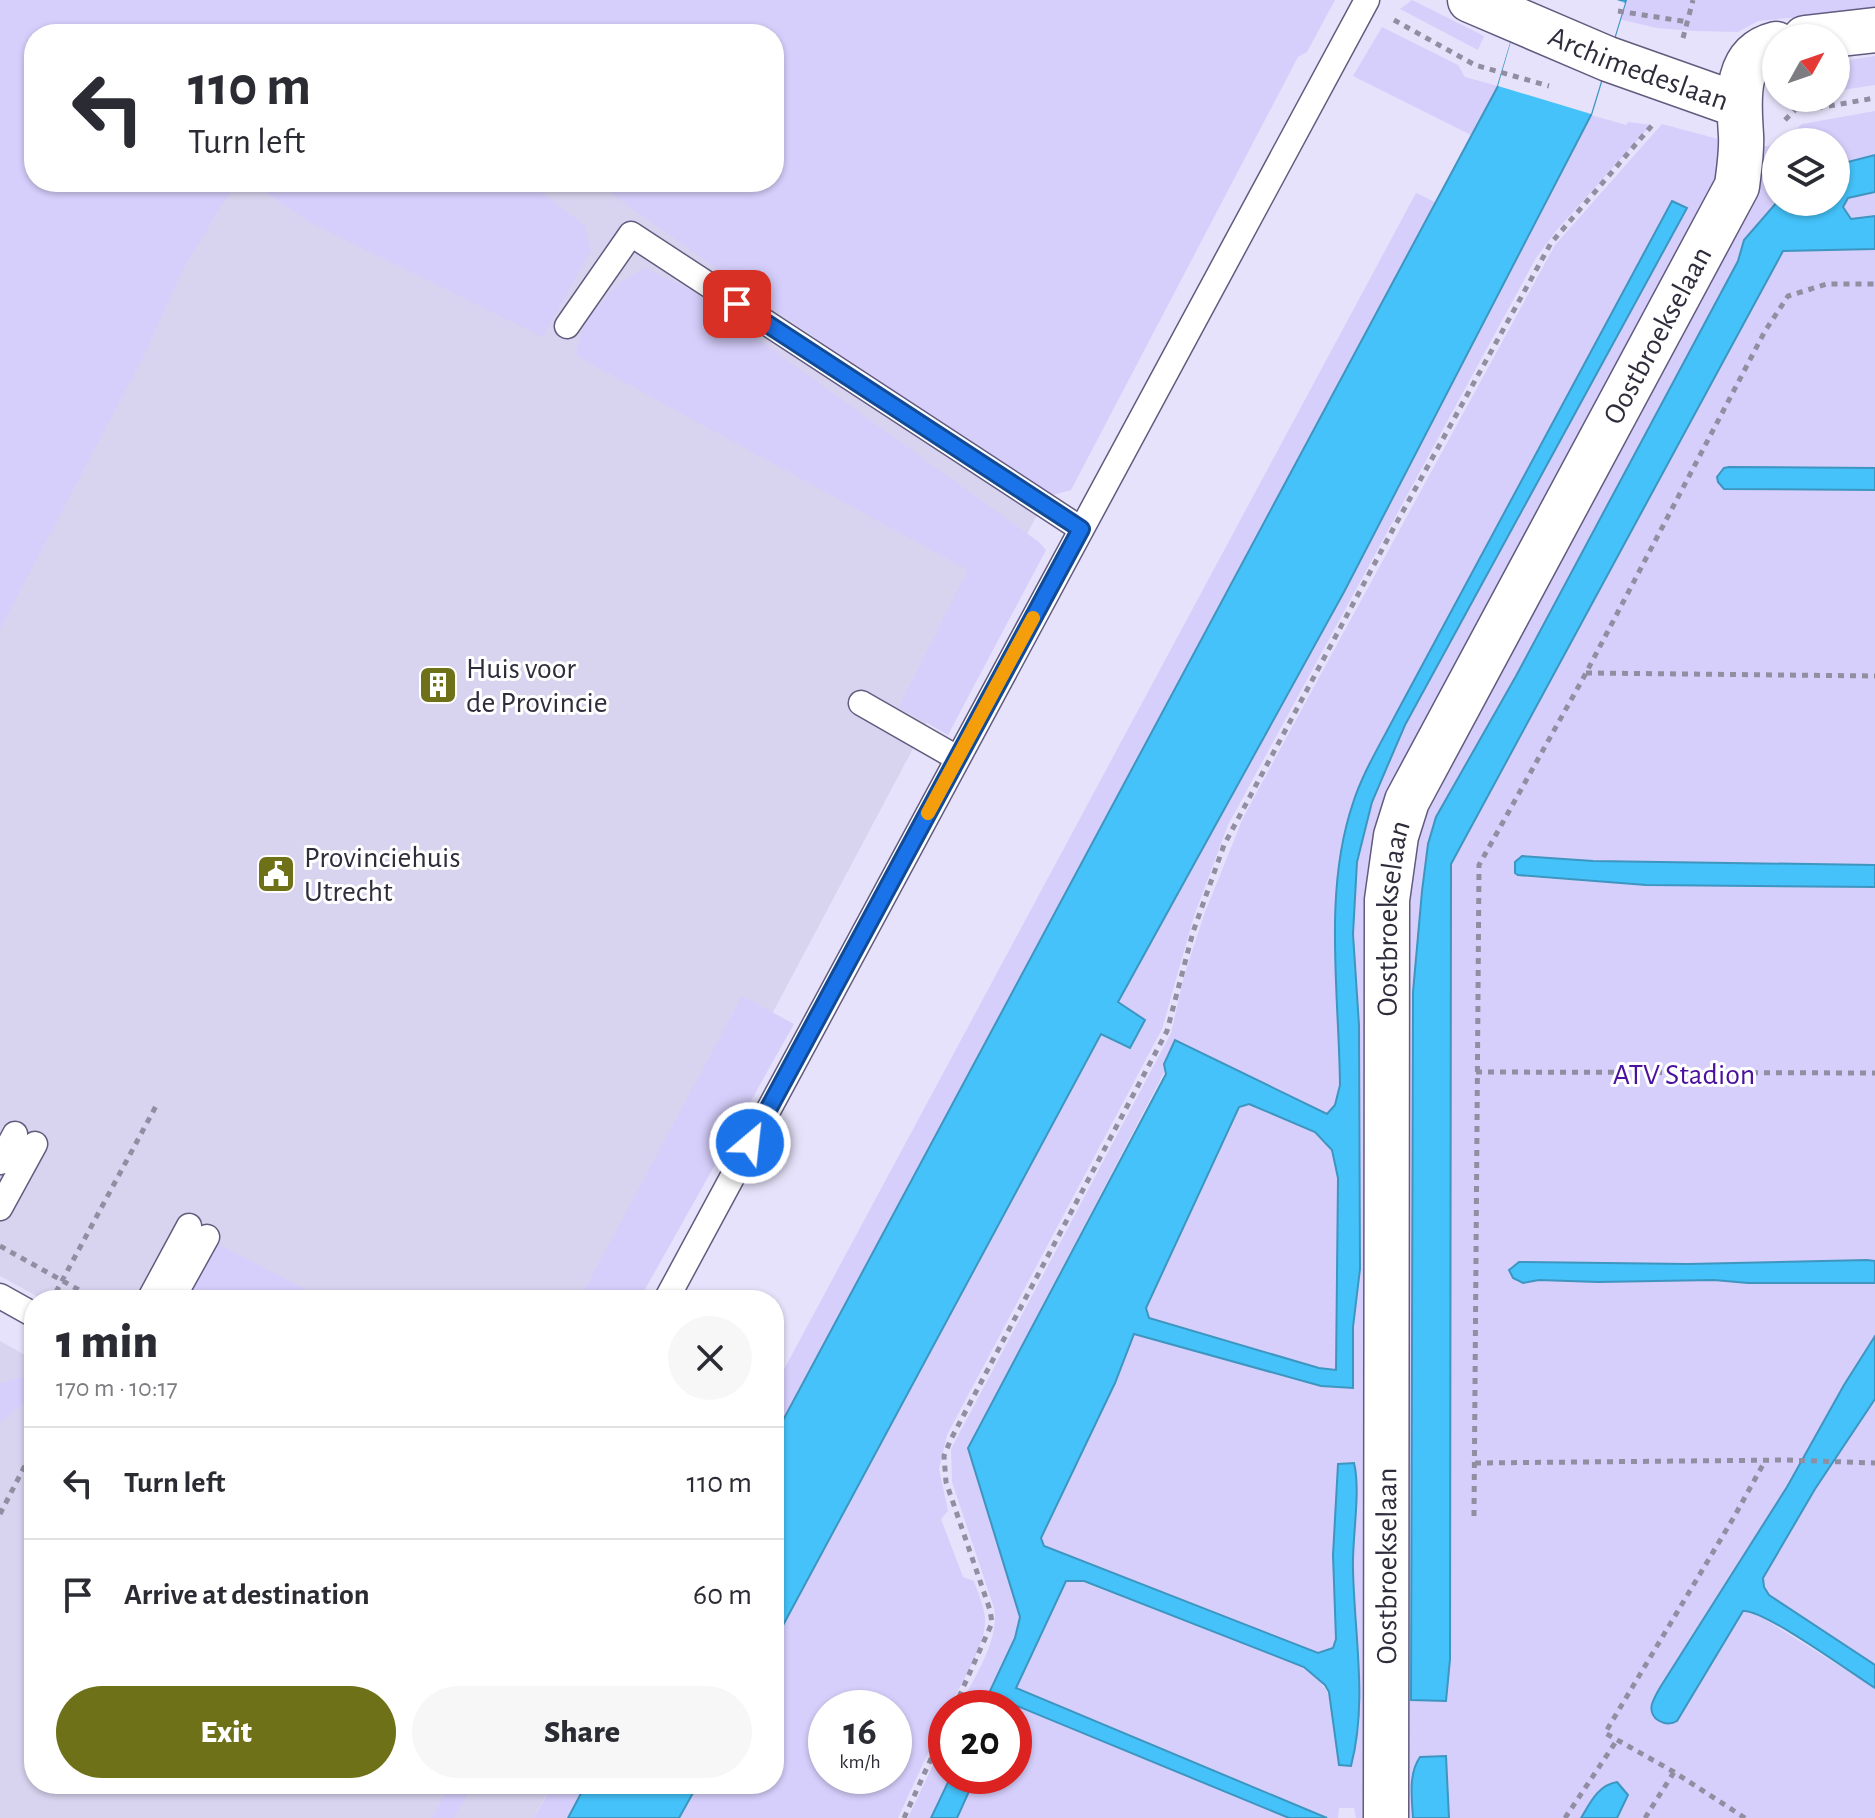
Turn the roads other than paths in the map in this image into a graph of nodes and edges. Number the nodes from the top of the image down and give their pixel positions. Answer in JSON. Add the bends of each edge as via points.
{"nodes":[{"id":1,"x":1470,"y":0,"type":"edge"},
{"id":2,"x":1366,"y":2,"type":"edge"},
{"id":3,"x":1875,"y":30,"type":"edge"},
{"id":4,"x":1850,"y":33,"type":"edge"},
{"id":5,"x":1762,"y":49,"type":"edge"},
{"id":6,"x":1738,"y":105,"type":"junction"},
{"id":7,"x":567,"y":326,"type":"dead end"},
{"id":8,"x":1081,"y":529,"type":"junction"},
{"id":9,"x":861,"y":703,"type":"dead end"},
{"id":10,"x":957,"y":758,"type":"junction"},
{"id":11,"x":0,"y":1162,"type":"edge"},
{"id":12,"x":0,"y":1208,"type":"edge"},
{"id":13,"x":156,"y":1290,"type":"edge"},
{"id":14,"x":176,"y":1290,"type":"edge"},
{"id":15,"x":671,"y":1290,"type":"edge"},
{"id":16,"x":0,"y":1296,"type":"edge"},
{"id":17,"x":24,"y":1309,"type":"edge"},
{"id":18,"x":1386,"y":1818,"type":"edge"}],
"edges":[{"from":1,"to":6,"type":"street","name":"Archimedeslaan","via":[[1608,59]]},
{"from":2,"to":8,"type":"lane"},
{"from":3,"to":4,"type":"street"},
{"from":5,"to":6,"type":"street","name":"Archimedeslaan","via":[[1750,59]]},
{"from":6,"to":18,"type":"street","name":"Oostbroekselaan","via":[[1742,138],[1737,186],[1407,801],[1396,836],[1387,916]]},
{"from":7,"to":8,"type":"lane","via":[[631,234]]},
{"from":8,"to":10,"type":"lane"},
{"from":9,"to":10,"type":"lane"},
{"from":10,"to":15,"type":"lane"},
{"from":11,"to":12,"type":"lane","via":[[25,1139]]},
{"from":13,"to":14,"type":"lane","via":[[198,1231]]},
{"from":16,"to":17,"type":"lane"}]}
